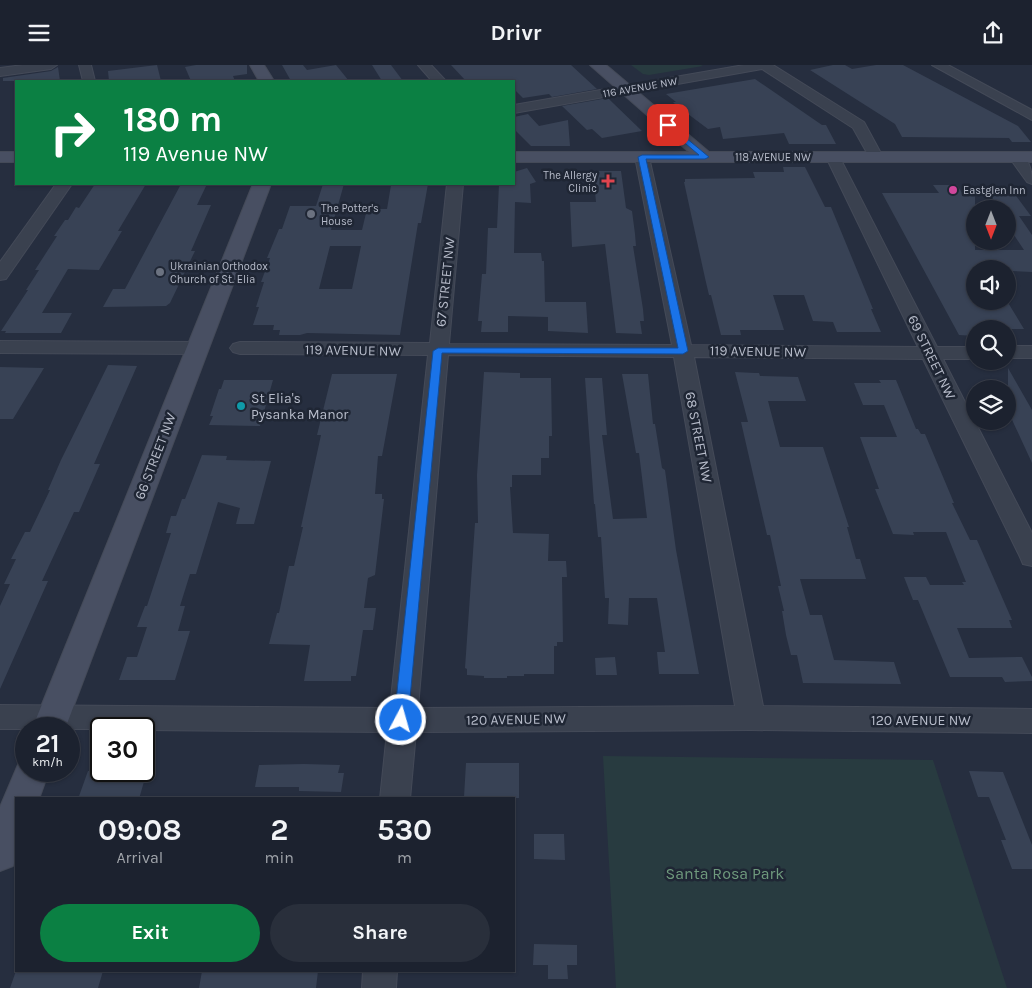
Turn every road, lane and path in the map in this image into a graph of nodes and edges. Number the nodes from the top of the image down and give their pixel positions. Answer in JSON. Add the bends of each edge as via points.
{"nodes":[{"id":1,"x":52,"y":65,"type":"edge"},
{"id":2,"x":85,"y":65,"type":"edge"},
{"id":3,"x":257,"y":65,"type":"edge"},
{"id":4,"x":424,"y":65,"type":"edge"},
{"id":5,"x":598,"y":65,"type":"edge"},
{"id":6,"x":765,"y":65,"type":"edge"},
{"id":7,"x":938,"y":65,"type":"edge"},
{"id":8,"x":0,"y":72,"type":"edge"},
{"id":9,"x":89,"y":80,"type":"edge"},
{"id":10,"x":265,"y":80,"type":"edge"},
{"id":11,"x":438,"y":80,"type":"edge"},
{"id":12,"x":627,"y":89,"type":"junction"},
{"id":13,"x":515,"y":109,"type":"edge"},
{"id":14,"x":1032,"y":117,"type":"edge"},
{"id":15,"x":0,"y":157,"type":"edge"},
{"id":16,"x":15,"y":157,"type":"edge"},
{"id":17,"x":515,"y":157,"type":"edge"},
{"id":18,"x":642,"y":157,"type":"junction"},
{"id":19,"x":705,"y":157,"type":"junction"},
{"id":20,"x":833,"y":157,"type":"junction"},
{"id":21,"x":876,"y":157,"type":"junction"},
{"id":22,"x":1024,"y":157,"type":"edge"},
{"id":23,"x":1032,"y":179,"type":"edge"},
{"id":24,"x":63,"y":185,"type":"edge"},
{"id":25,"x":262,"y":185,"type":"edge"},
{"id":26,"x":455,"y":185,"type":"edge"},
{"id":27,"x":0,"y":275,"type":"edge"},
{"id":28,"x":0,"y":347,"type":"edge"},
{"id":29,"x":197,"y":348,"type":"junction"},
{"id":30,"x":240,"y":348,"type":"dead end"},
{"id":31,"x":438,"y":351,"type":"junction"},
{"id":32,"x":683,"y":351,"type":"junction"},
{"id":33,"x":1016,"y":352,"type":"edge"},
{"id":34,"x":1032,"y":352,"type":"edge"},
{"id":35,"x":930,"y":353,"type":"junction"},
{"id":36,"x":966,"y":353,"type":"edge"},
{"id":37,"x":1032,"y":557,"type":"edge"},
{"id":38,"x":0,"y":717,"type":"edge"},
{"id":39,"x":53,"y":717,"type":"edge"},
{"id":40,"x":751,"y":718,"type":"junction"},
{"id":41,"x":15,"y":719,"type":"edge"},
{"id":42,"x":401,"y":720,"type":"junction"},
{"id":43,"x":1032,"y":721,"type":"edge"},
{"id":44,"x":80,"y":723,"type":"edge"},
{"id":45,"x":28,"y":782,"type":"edge"},
{"id":46,"x":22,"y":797,"type":"edge"},
{"id":47,"x":395,"y":797,"type":"edge"},
{"id":48,"x":15,"y":814,"type":"edge"},
{"id":49,"x":0,"y":853,"type":"edge"},
{"id":50,"x":380,"y":972,"type":"edge"},
{"id":51,"x":379,"y":988,"type":"edge"}],
"edges":[{"from":1,"to":8,"type":"street"},
{"from":2,"to":9,"type":"street"},
{"from":3,"to":10,"type":"main road"},
{"from":4,"to":11,"type":"street"},
{"from":5,"to":12,"type":"main road"},
{"from":6,"to":12,"type":"street","name":"116 AVENUE NW"},
{"from":6,"to":21,"type":"street","via":[[859,125]]},
{"from":7,"to":14,"type":"street"},
{"from":12,"to":13,"type":"street","name":"116 AVENUE NW"},
{"from":12,"to":19,"type":"main road"},
{"from":15,"to":16,"type":"main road"},
{"from":17,"to":18,"type":"main road","name":"118 AVENUE NW"},
{"from":18,"to":19,"type":"main road","name":"118 AVENUE NW"},
{"from":18,"to":32,"type":"street","name":"68 STREET NW"},
{"from":19,"to":20,"type":"main road","name":"118 AVENUE NW"},
{"from":20,"to":21,"type":"main road","name":"118 AVENUE NW"},
{"from":20,"to":35,"type":"street","name":"69 STREET NW"},
{"from":21,"to":22,"type":"main road","name":"118 AVENUE NW"},
{"from":22,"to":23,"type":"street"},
{"from":24,"to":27,"type":"street"},
{"from":25,"to":29,"type":"main road","name":"66 STREET NW"},
{"from":26,"to":31,"type":"street","name":"67 STREET NW"},
{"from":28,"to":29,"type":"street"},
{"from":29,"to":39,"type":"main road","name":"66 STREET NW"},
{"from":30,"to":31,"type":"street","name":"119 AVENUE NW"},
{"from":31,"to":32,"type":"street","name":"119 AVENUE NW"},
{"from":31,"to":42,"type":"street","name":"67 STREET NW"},
{"from":32,"to":35,"type":"street","name":"119 AVENUE NW"},
{"from":32,"to":40,"type":"street","name":"68 STREET NW"},
{"from":33,"to":34,"type":"street"},
{"from":35,"to":36,"type":"street","name":"119 AVENUE NW"},
{"from":35,"to":37,"type":"street","name":"69 STREET NW"},
{"from":38,"to":41,"type":"street","name":"120 AVENUE NW"},
{"from":40,"to":42,"type":"street","name":"120 AVENUE NW"},
{"from":40,"to":43,"type":"street","name":"120 AVENUE NW"},
{"from":42,"to":44,"type":"street","name":"120 AVENUE NW"},
{"from":42,"to":47,"type":"street","name":"67 STREET NW"},
{"from":45,"to":46,"type":"main road"},
{"from":48,"to":49,"type":"main road"},
{"from":50,"to":51,"type":"street"}]}
